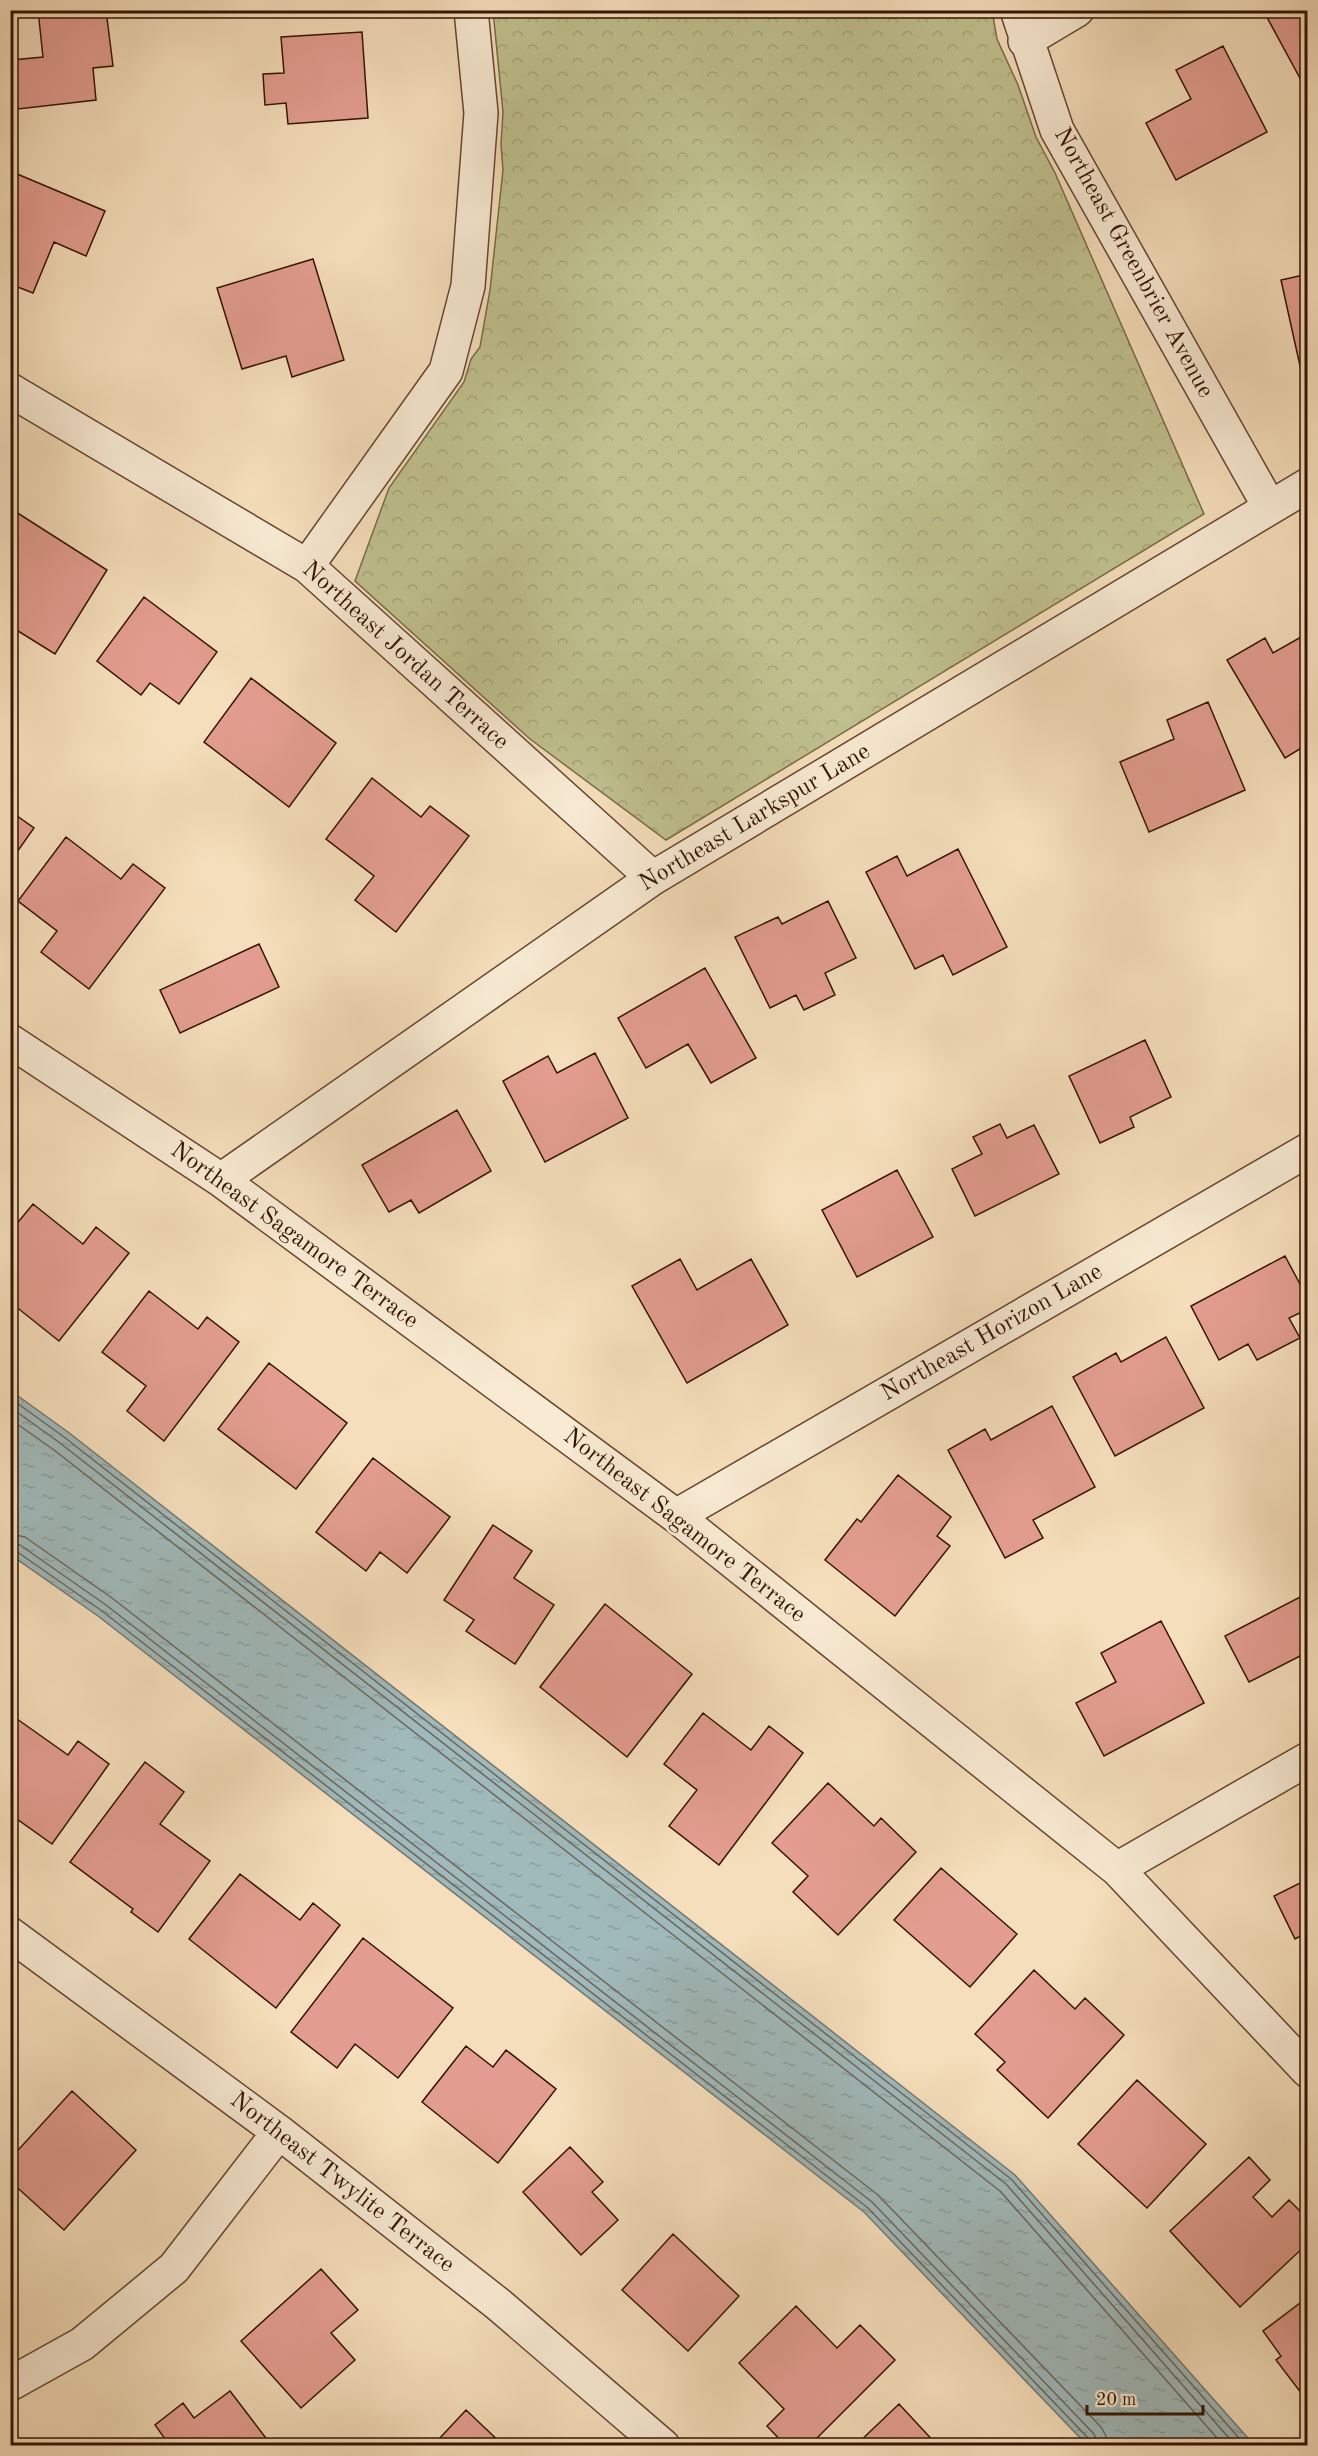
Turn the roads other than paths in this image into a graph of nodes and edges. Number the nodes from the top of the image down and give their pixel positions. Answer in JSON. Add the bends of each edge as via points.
{"nodes":[{"id":1,"x":471,"y":10,"type":"edge"},
{"id":2,"x":1077,"y":10,"type":"edge"},
{"id":3,"x":1021,"y":26,"type":"edge"},
{"id":4,"x":10,"y":390,"type":"edge"},
{"id":5,"x":1308,"y":485,"type":"edge"},
{"id":6,"x":1269,"y":506,"type":"junction"},
{"id":7,"x":307,"y":566,"type":"junction"},
{"id":8,"x":653,"y":878,"type":"junction"},
{"id":9,"x":10,"y":1041,"type":"edge"},
{"id":10,"x":1308,"y":1150,"type":"edge"},
{"id":11,"x":221,"y":1180,"type":"junction"},
{"id":12,"x":676,"y":1516,"type":"junction"},
{"id":13,"x":1308,"y":1760,"type":"edge"},
{"id":14,"x":1118,"y":1869,"type":"junction"},
{"id":15,"x":10,"y":1934,"type":"edge"},
{"id":16,"x":1308,"y":2071,"type":"edge"},
{"id":17,"x":279,"y":2132,"type":"junction"},
{"id":18,"x":10,"y":2384,"type":"edge"},
{"id":19,"x":663,"y":2445,"type":"edge"}],
"edges":[{"from":1,"to":7,"type":"street","via":[[481,114],[468,286],[446,371]]},
{"from":2,"to":3,"type":"street"},
{"from":3,"to":6,"type":"street","name":"Northeast Greenbrier Avenue","via":[[1057,130]]},
{"from":4,"to":7,"type":"street","name":"Northeast Jordan Terrace"},
{"from":5,"to":6,"type":"street","name":"Northeast Larkspur Lane"},
{"from":6,"to":8,"type":"street","name":"Northeast Larkspur Lane"},
{"from":7,"to":8,"type":"street","name":"Northeast Jordan Terrace"},
{"from":8,"to":11,"type":"street","name":"Northeast Larkspur Lane"},
{"from":9,"to":11,"type":"street","name":"Northeast Sagamore Terrace"},
{"from":10,"to":12,"type":"street","name":"Northeast Horizon Lane"},
{"from":11,"to":12,"type":"street","name":"Northeast Sagamore Terrace"},
{"from":12,"to":14,"type":"street","name":"Northeast Sagamore Terrace"},
{"from":13,"to":14,"type":"street"},
{"from":14,"to":16,"type":"street","name":"Northeast Sagamore Terrace"},
{"from":15,"to":17,"type":"street","name":"Northeast Twylite Terrace"},
{"from":17,"to":18,"type":"street","via":[[174,2268],[82,2344]]},
{"from":17,"to":19,"type":"street","name":"Northeast Twylite Terrace","via":[[498,2304]]}]}
